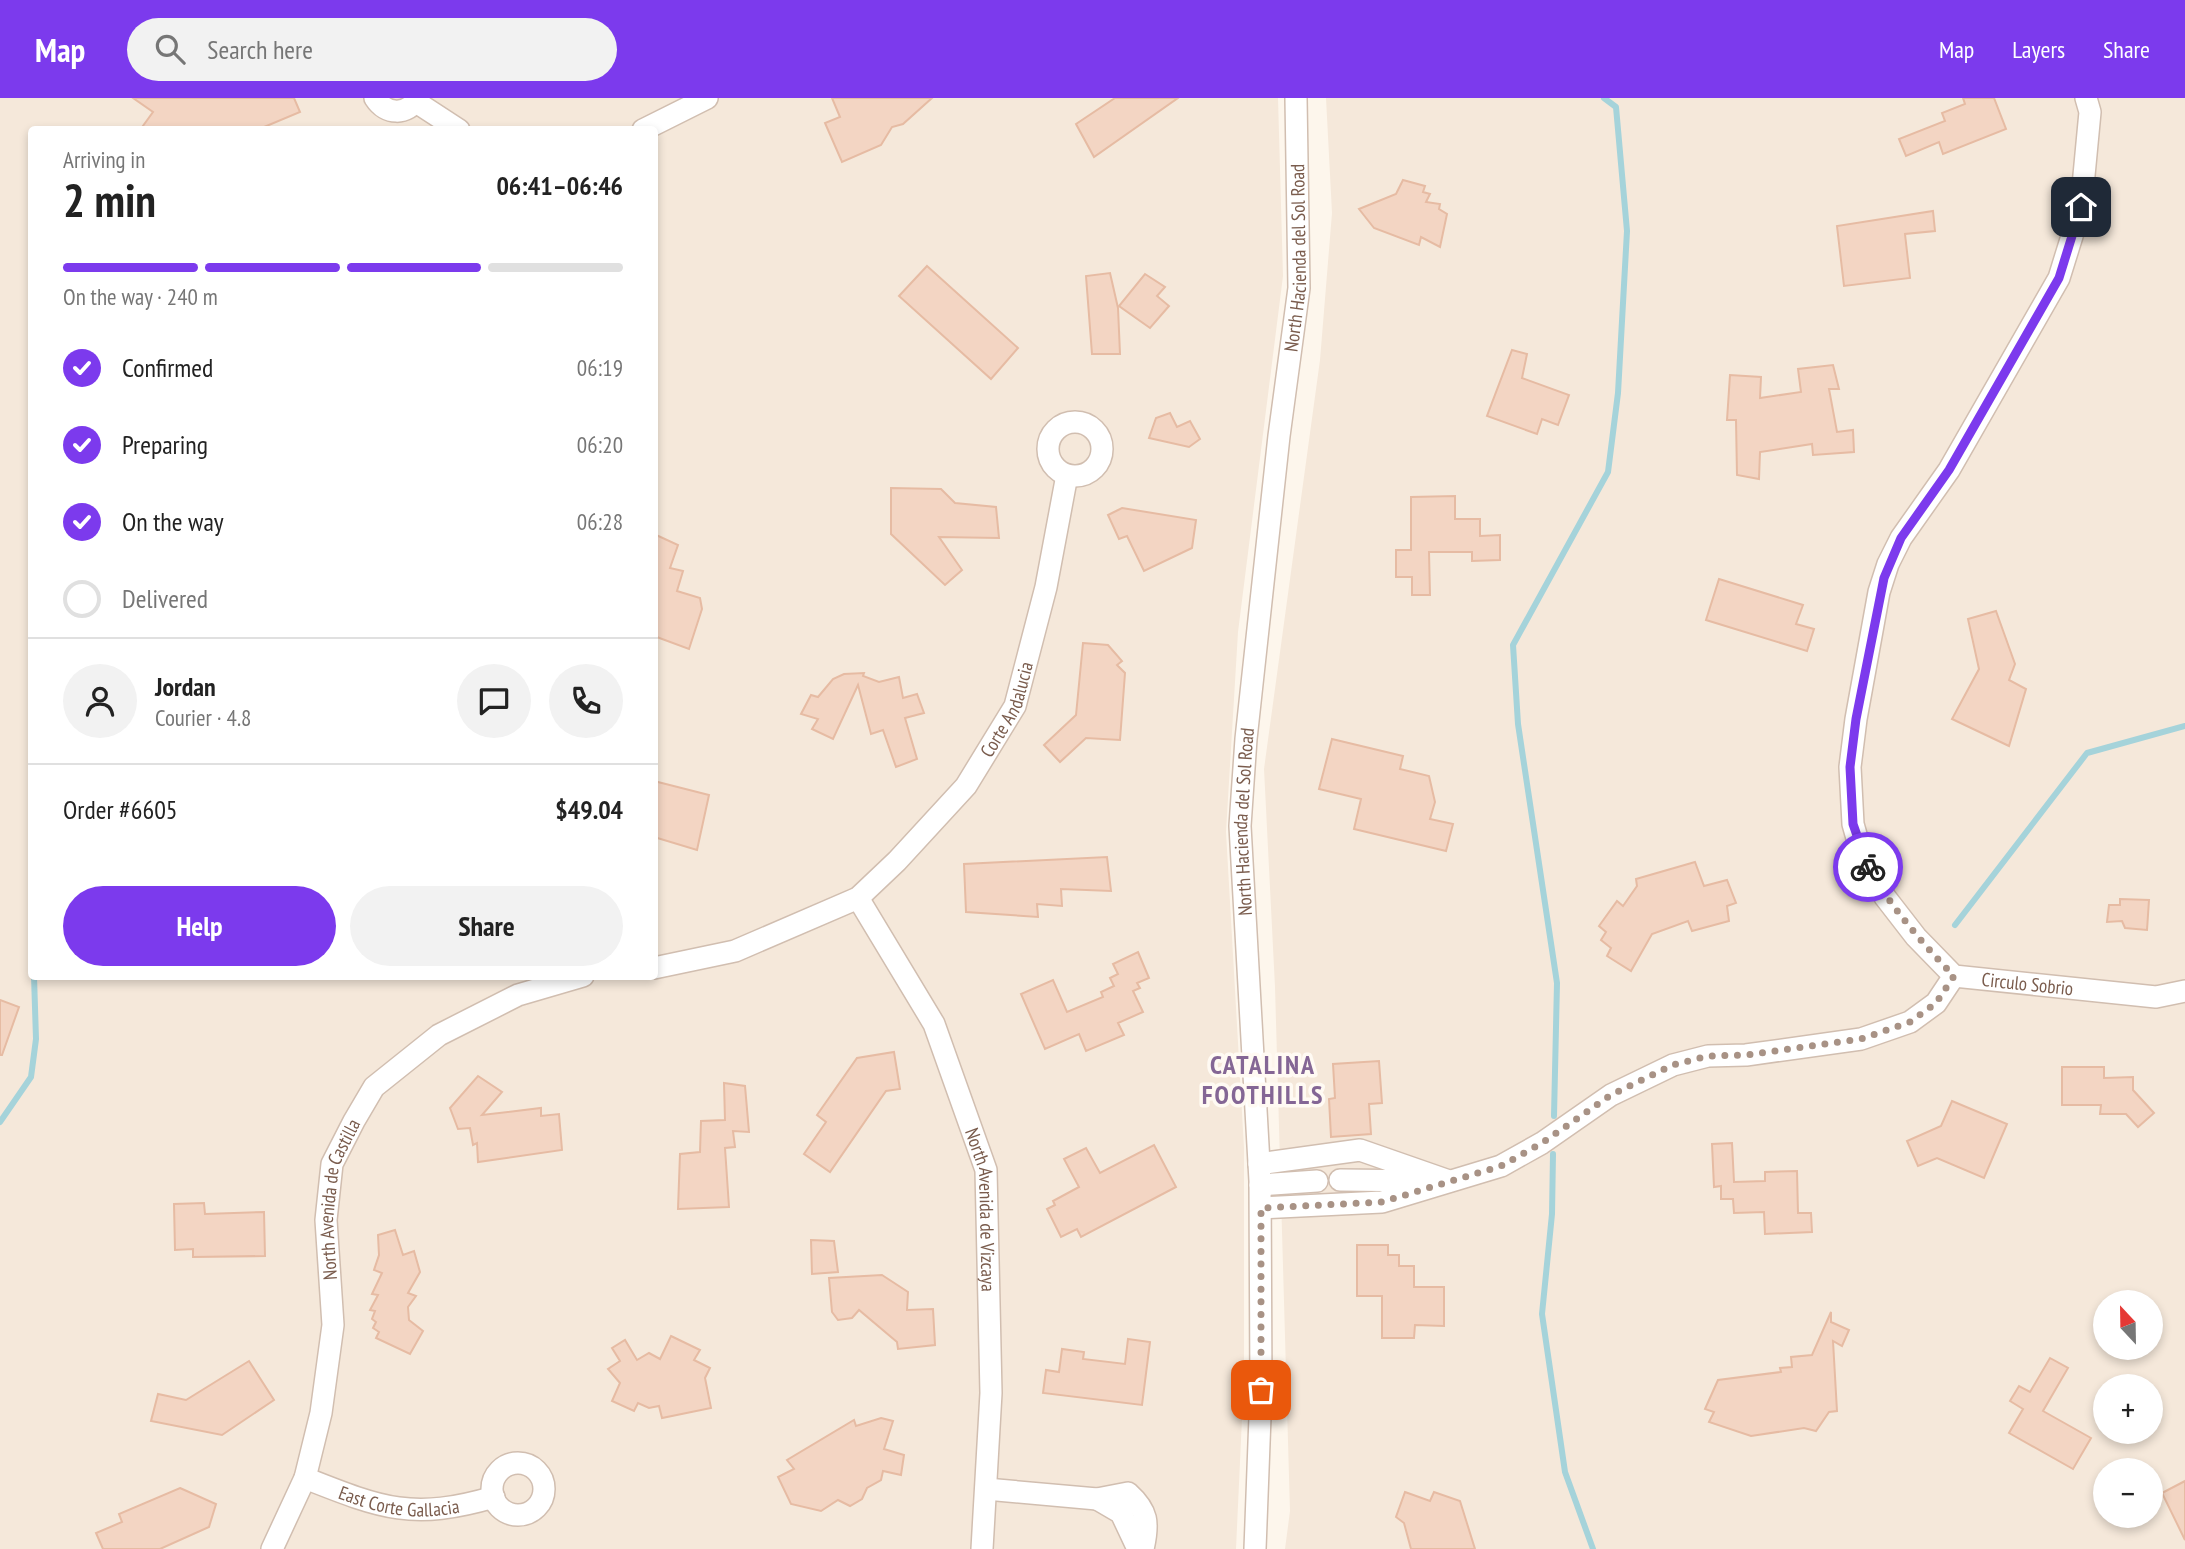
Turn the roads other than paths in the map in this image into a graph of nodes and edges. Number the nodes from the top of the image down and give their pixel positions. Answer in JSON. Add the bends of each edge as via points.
{"nodes":[{"id":1,"x":375,"y":98,"type":"edge"},
{"id":2,"x":707,"y":98,"type":"edge"},
{"id":3,"x":1296,"y":98,"type":"edge"},
{"id":4,"x":2086,"y":98,"type":"edge"},
{"id":5,"x":417,"y":100,"type":"edge"},
{"id":6,"x":453,"y":126,"type":"edge"},
{"id":7,"x":651,"y":126,"type":"edge"},
{"id":8,"x":1067,"y":475,"type":"dead end"},
{"id":9,"x":858,"y":898,"type":"junction"},
{"id":10,"x":658,"y":967,"type":"edge"},
{"id":11,"x":1954,"y":976,"type":"junction"},
{"id":12,"x":569,"y":980,"type":"edge"},
{"id":13,"x":2185,"y":991,"type":"edge"},
{"id":14,"x":1260,"y":1175,"type":"junction"},
{"id":15,"x":1340,"y":1180,"type":"dead end"},
{"id":16,"x":1317,"y":1181,"type":"dead end"},
{"id":17,"x":1448,"y":1181,"type":"junction"},
{"id":18,"x":1261,"y":1208,"type":"junction"},
{"id":19,"x":305,"y":1478,"type":"junction"},
{"id":20,"x":986,"y":1489,"type":"junction"},
{"id":21,"x":494,"y":1497,"type":"dead end"},
{"id":22,"x":272,"y":1549,"type":"edge"},
{"id":23,"x":982,"y":1549,"type":"edge"},
{"id":24,"x":1141,"y":1549,"type":"edge"},
{"id":25,"x":1255,"y":1549,"type":"edge"}],
"edges":[{"from":1,"to":5,"type":"street","via":[[396,112]]},
{"from":2,"to":7,"type":"street"},
{"from":3,"to":14,"type":"street","name":"North Hacienda del Sol Road","via":[[1299,288],[1274,476],[1240,826]]},
{"from":4,"to":11,"type":"street","name":"Circulo Sobrio","via":[[2090,112],[2081,207],[2059,278],[1949,470],[1888,564],[1856,719],[1850,767],[1853,824],[1862,856],[1893,907]]},
{"from":5,"to":6,"type":"street"},
{"from":8,"to":9,"type":"street","name":"Corte Andalucia","via":[[1046,587],[1015,706],[966,786]]},
{"from":9,"to":10,"type":"street","via":[[734,951]]},
{"from":9,"to":20,"type":"street","name":"North Avenida de Vizcaya","via":[[934,1024],[986,1170],[991,1392]]},
{"from":11,"to":13,"type":"street","name":"Circulo Sobrio","via":[[2156,997]]},
{"from":11,"to":17,"type":"street","via":[[1936,1003],[1910,1022],[1861,1039],[1708,1056],[1673,1065],[1611,1095],[1501,1166]]},
{"from":12,"to":19,"type":"street","name":"North Avenida de Castilla","via":[[517,995],[439,1035],[373,1087],[354,1121],[332,1164],[326,1220],[333,1325],[321,1413]]},
{"from":14,"to":16,"type":"street"},
{"from":14,"to":17,"type":"street","via":[[1360,1150]]},
{"from":14,"to":18,"type":"street","name":"North Hacienda del Sol Road"},
{"from":15,"to":17,"type":"street"},
{"from":17,"to":18,"type":"street","via":[[1382,1202]]},
{"from":18,"to":25,"type":"street","name":"North Hacienda del Sol Road"},
{"from":19,"to":21,"type":"street","name":"East Corte Gallacia","via":[[370,1503],[412,1510],[440,1511]]},
{"from":19,"to":22,"type":"street","name":"North Avenida de Castilla"},
{"from":20,"to":23,"type":"street","name":"North Avenida de Vizcaya"},
{"from":20,"to":24,"type":"street","via":[[1097,1499],[1121,1513]]}]}
